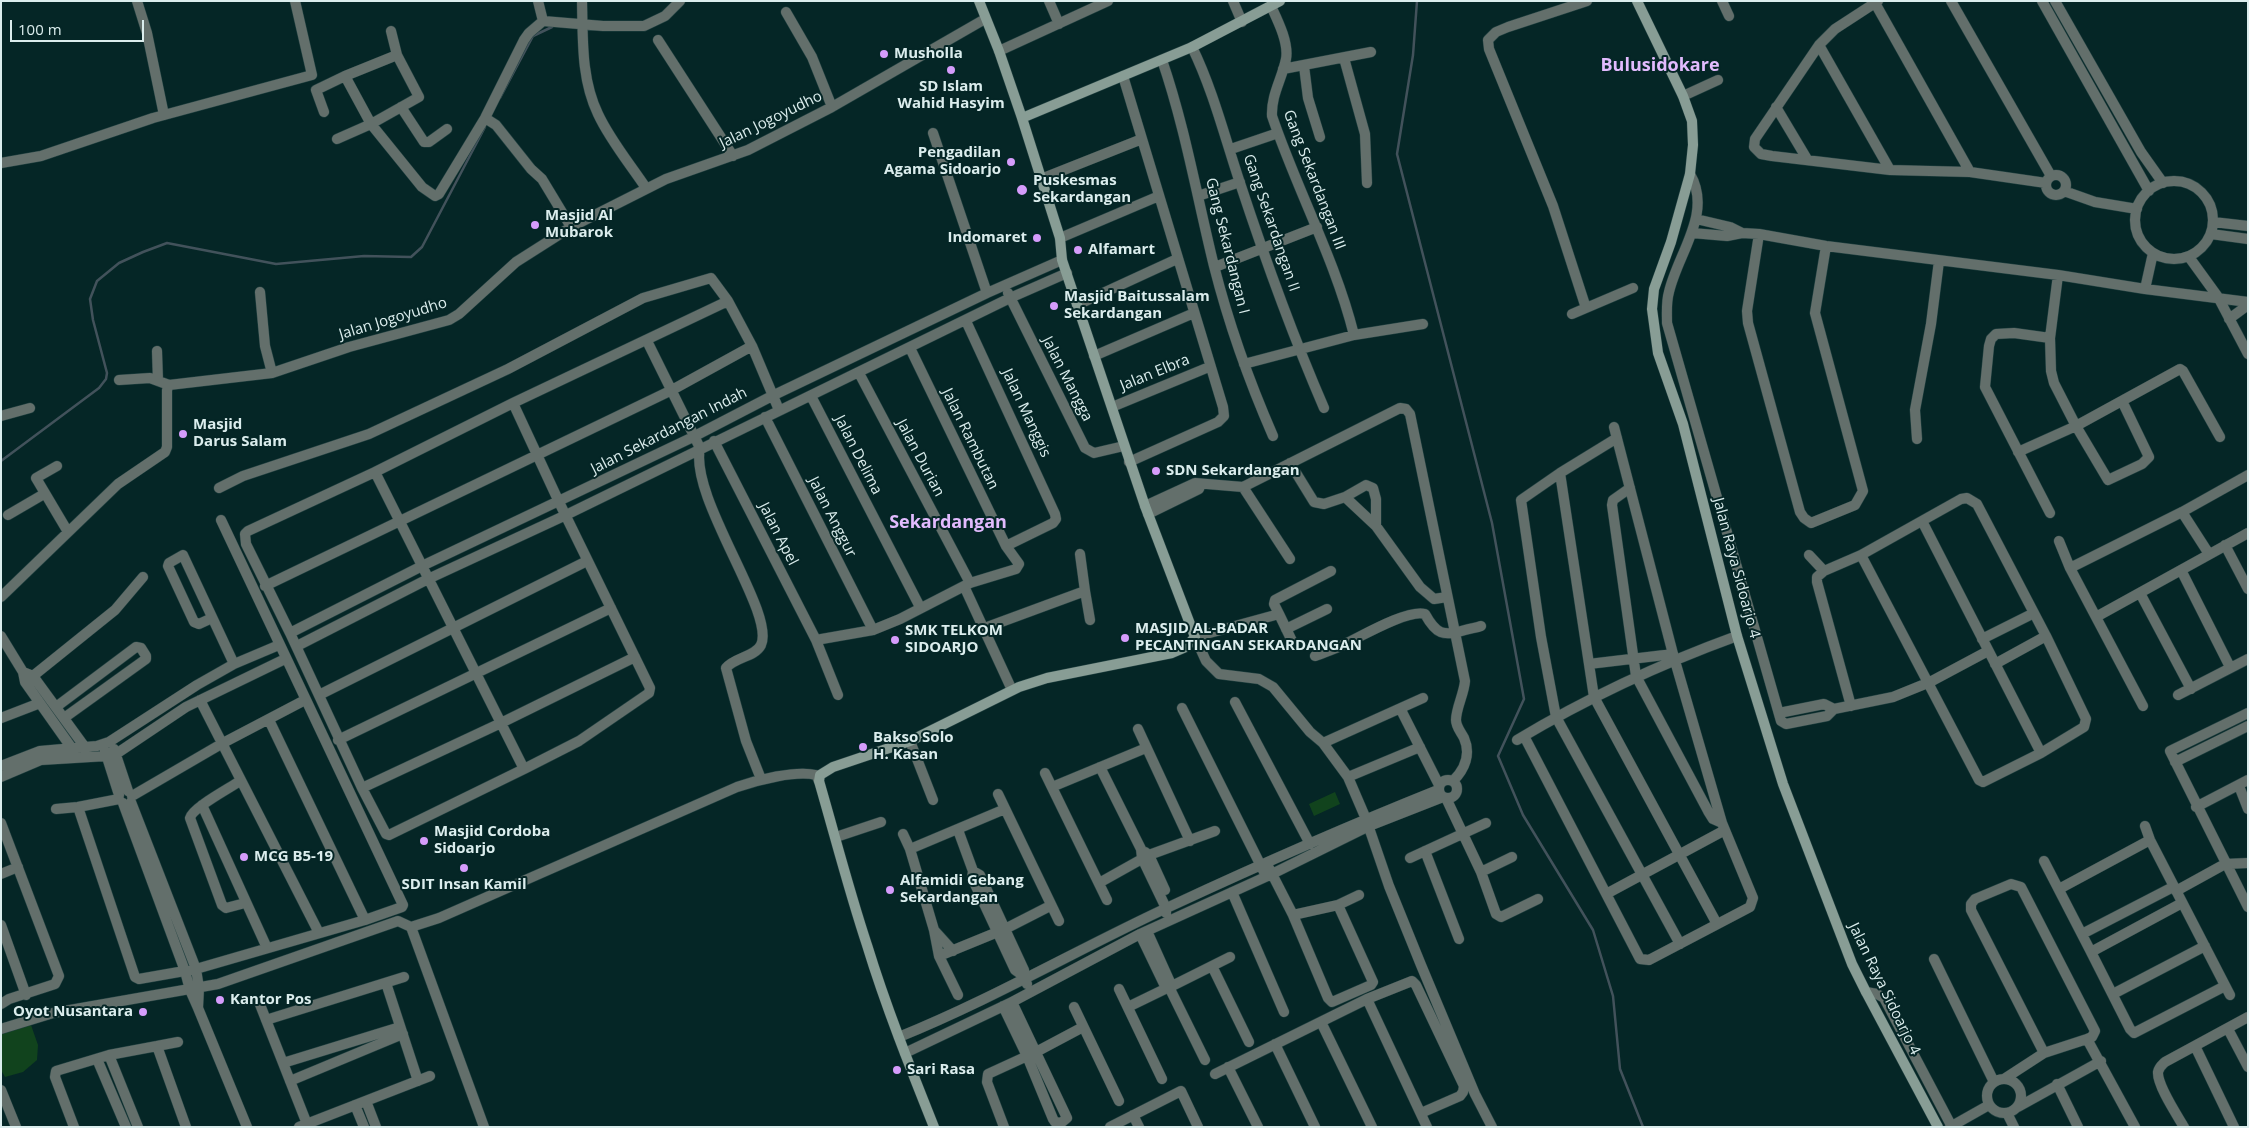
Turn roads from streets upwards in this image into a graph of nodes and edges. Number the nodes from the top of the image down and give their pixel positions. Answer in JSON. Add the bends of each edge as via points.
{"nodes":[{"id":1,"x":137,"y":1,"type":"edge"},
{"id":2,"x":295,"y":1,"type":"edge"},
{"id":3,"x":538,"y":1,"type":"edge"},
{"id":4,"x":582,"y":1,"type":"edge"},
{"id":5,"x":680,"y":1,"type":"edge"},
{"id":6,"x":979,"y":1,"type":"edge"},
{"id":7,"x":1049,"y":1,"type":"edge"},
{"id":8,"x":1108,"y":1,"type":"edge"},
{"id":9,"x":1233,"y":1,"type":"edge"},
{"id":10,"x":1588,"y":1,"type":"edge"},
{"id":11,"x":1638,"y":1,"type":"edge"},
{"id":12,"x":1722,"y":1,"type":"edge"},
{"id":13,"x":1952,"y":1,"type":"edge"},
{"id":14,"x":2042,"y":1,"type":"edge"},
{"id":15,"x":2055,"y":1,"type":"edge"},
{"id":16,"x":1877,"y":2,"type":"edge"},
{"id":17,"x":1277,"y":3,"type":"edge"},
{"id":18,"x":786,"y":12,"type":"dead end"},
{"id":19,"x":1729,"y":16,"type":"dead end"},
{"id":20,"x":985,"y":19,"type":"junction"},
{"id":21,"x":543,"y":21,"type":"junction"},
{"id":22,"x":1242,"y":22,"type":"junction"},
{"id":23,"x":1059,"y":24,"type":"junction"},
{"id":24,"x":583,"y":29,"type":"junction"},
{"id":25,"x":391,"y":31,"type":"dead end"},
{"id":26,"x":658,"y":40,"type":"dead end"},
{"id":27,"x":1819,"y":44,"type":"junction"},
{"id":28,"x":1192,"y":47,"type":"junction"},
{"id":29,"x":999,"y":51,"type":"junction"},
{"id":30,"x":1371,"y":52,"type":"dead end"},
{"id":31,"x":397,"y":55,"type":"junction"},
{"id":32,"x":1344,"y":58,"type":"junction"},
{"id":33,"x":1162,"y":60,"type":"junction"},
{"id":34,"x":1304,"y":66,"type":"junction"},
{"id":35,"x":1283,"y":70,"type":"junction"},
{"id":36,"x":312,"y":75,"type":"junction"},
{"id":37,"x":345,"y":76,"type":"junction"},
{"id":38,"x":1122,"y":76,"type":"junction"},
{"id":39,"x":1718,"y":80,"type":"dead end"},
{"id":40,"x":316,"y":90,"type":"junction"},
{"id":41,"x":1683,"y":96,"type":"junction"},
{"id":42,"x":401,"y":106,"type":"junction"},
{"id":43,"x":832,"y":107,"type":"junction"},
{"id":44,"x":1776,"y":107,"type":"junction"},
{"id":45,"x":324,"y":112,"type":"dead end"},
{"id":46,"x":164,"y":115,"type":"junction"},
{"id":47,"x":486,"y":118,"type":"junction"},
{"id":48,"x":1022,"y":118,"type":"junction"},
{"id":49,"x":371,"y":124,"type":"junction"},
{"id":50,"x":447,"y":129,"type":"dead end"},
{"id":51,"x":933,"y":133,"type":"dead end"},
{"id":52,"x":1278,"y":134,"type":"junction"},
{"id":53,"x":1320,"y":137,"type":"dead end"},
{"id":54,"x":1142,"y":138,"type":"junction"},
{"id":55,"x":337,"y":139,"type":"dead end"},
{"id":56,"x":1231,"y":149,"type":"junction"},
{"id":57,"x":733,"y":156,"type":"junction"},
{"id":58,"x":1807,"y":159,"type":"junction"},
{"id":59,"x":1,"y":164,"type":"edge"},
{"id":60,"x":1890,"y":170,"type":"junction"},
{"id":61,"x":1970,"y":172,"type":"junction"},
{"id":62,"x":1690,"y":174,"type":"junction"},
{"id":63,"x":1041,"y":179,"type":"junction"},
{"id":64,"x":2049,"y":179,"type":"junction"},
{"id":65,"x":1240,"y":182,"type":"junction"},
{"id":66,"x":1366,"y":183,"type":"dead end"},
{"id":67,"x":2163,"y":183,"type":"junction"},
{"id":68,"x":646,"y":188,"type":"junction"},
{"id":69,"x":2064,"y":191,"type":"junction"},
{"id":70,"x":2149,"y":191,"type":"junction"},
{"id":71,"x":1159,"y":196,"type":"junction"},
{"id":72,"x":1198,"y":196,"type":"junction"},
{"id":73,"x":2137,"y":209,"type":"junction"},
{"id":74,"x":1696,"y":219,"type":"junction"},
{"id":75,"x":2214,"y":222,"type":"junction"},
{"id":76,"x":2248,"y":226,"type":"edge"},
{"id":77,"x":571,"y":227,"type":"junction"},
{"id":78,"x":1317,"y":227,"type":"junction"},
{"id":79,"x":1692,"y":233,"type":"junction"},
{"id":80,"x":1742,"y":233,"type":"junction"},
{"id":81,"x":1759,"y":234,"type":"junction"},
{"id":82,"x":2211,"y":234,"type":"junction"},
{"id":83,"x":1060,"y":238,"type":"junction"},
{"id":84,"x":2248,"y":239,"type":"edge"},
{"id":85,"x":1826,"y":246,"type":"junction"},
{"id":86,"x":1263,"y":250,"type":"junction"},
{"id":87,"x":2153,"y":253,"type":"junction"},
{"id":88,"x":2189,"y":257,"type":"junction"},
{"id":89,"x":1177,"y":259,"type":"junction"},
{"id":90,"x":1062,"y":260,"type":"junction"},
{"id":91,"x":1939,"y":260,"type":"junction"},
{"id":92,"x":1215,"y":267,"type":"junction"},
{"id":93,"x":1067,"y":273,"type":"junction"},
{"id":94,"x":2058,"y":275,"type":"junction"},
{"id":95,"x":1004,"y":286,"type":"junction"},
{"id":96,"x":1633,"y":288,"type":"dead end"},
{"id":97,"x":2145,"y":290,"type":"junction"},
{"id":98,"x":260,"y":292,"type":"dead end"},
{"id":99,"x":987,"y":293,"type":"junction"},
{"id":100,"x":2218,"y":297,"type":"junction"},
{"id":101,"x":1010,"y":298,"type":"junction"},
{"id":102,"x":728,"y":301,"type":"junction"},
{"id":103,"x":2248,"y":303,"type":"edge"},
{"id":104,"x":1077,"y":305,"type":"junction"},
{"id":105,"x":1586,"y":308,"type":"junction"},
{"id":106,"x":1194,"y":313,"type":"junction"},
{"id":107,"x":1572,"y":314,"type":"dead end"},
{"id":108,"x":2229,"y":319,"type":"junction"},
{"id":109,"x":966,"y":320,"type":"junction"},
{"id":110,"x":1423,"y":324,"type":"dead end"},
{"id":111,"x":1354,"y":335,"type":"junction"},
{"id":112,"x":2050,"y":338,"type":"junction"},
{"id":113,"x":891,"y":340,"type":"junction"},
{"id":114,"x":647,"y":341,"type":"junction"},
{"id":115,"x":752,"y":346,"type":"junction"},
{"id":116,"x":910,"y":348,"type":"junction"},
{"id":117,"x":1299,"y":350,"type":"junction"},
{"id":118,"x":157,"y":351,"type":"dead end"},
{"id":119,"x":898,"y":353,"type":"junction"},
{"id":120,"x":2248,"y":354,"type":"edge"},
{"id":121,"x":1094,"y":356,"type":"junction"},
{"id":122,"x":1244,"y":364,"type":"junction"},
{"id":123,"x":1209,"y":367,"type":"junction"},
{"id":124,"x":272,"y":373,"type":"junction"},
{"id":125,"x":859,"y":373,"type":"junction"},
{"id":126,"x":119,"y":380,"type":"dead end"},
{"id":127,"x":158,"y":381,"type":"junction"},
{"id":128,"x":169,"y":385,"type":"junction"},
{"id":129,"x":672,"y":390,"type":"junction"},
{"id":130,"x":772,"y":396,"type":"junction"},
{"id":131,"x":811,"y":396,"type":"junction"},
{"id":132,"x":2122,"y":401,"type":"junction"},
{"id":133,"x":513,"y":403,"type":"junction"},
{"id":134,"x":1112,"y":407,"type":"junction"},
{"id":135,"x":30,"y":408,"type":"dead end"},
{"id":136,"x":1324,"y":408,"type":"dead end"},
{"id":137,"x":779,"y":410,"type":"junction"},
{"id":138,"x":1,"y":416,"type":"edge"},
{"id":139,"x":764,"y":417,"type":"junction"},
{"id":140,"x":2076,"y":426,"type":"junction"},
{"id":141,"x":1614,"y":427,"type":"dead end"},
{"id":142,"x":695,"y":436,"type":"junction"},
{"id":143,"x":1273,"y":436,"type":"dead end"},
{"id":144,"x":2220,"y":437,"type":"dead end"},
{"id":145,"x":1617,"y":438,"type":"junction"},
{"id":146,"x":1917,"y":440,"type":"dead end"},
{"id":147,"x":714,"y":441,"type":"junction"},
{"id":148,"x":1124,"y":446,"type":"junction"},
{"id":149,"x":700,"y":448,"type":"junction"},
{"id":150,"x":2018,"y":452,"type":"junction"},
{"id":151,"x":537,"y":453,"type":"junction"},
{"id":152,"x":1130,"y":462,"type":"junction"},
{"id":153,"x":1290,"y":463,"type":"junction"},
{"id":154,"x":56,"y":466,"type":"dead end"},
{"id":155,"x":375,"y":472,"type":"junction"},
{"id":156,"x":1560,"y":473,"type":"junction"},
{"id":157,"x":2248,"y":475,"type":"edge"},
{"id":158,"x":219,"y":488,"type":"dead end"},
{"id":159,"x":1243,"y":488,"type":"junction"},
{"id":160,"x":1630,"y":488,"type":"junction"},
{"id":161,"x":44,"y":494,"type":"junction"},
{"id":162,"x":1345,"y":496,"type":"junction"},
{"id":163,"x":559,"y":502,"type":"junction"},
{"id":164,"x":1146,"y":510,"type":"junction"},
{"id":165,"x":2050,"y":512,"type":"dead end"},
{"id":166,"x":2182,"y":512,"type":"junction"},
{"id":167,"x":8,"y":515,"type":"dead end"},
{"id":168,"x":566,"y":515,"type":"junction"},
{"id":169,"x":221,"y":520,"type":"dead end"},
{"id":170,"x":400,"y":520,"type":"junction"},
{"id":171,"x":1922,"y":521,"type":"junction"},
{"id":172,"x":1376,"y":526,"type":"junction"},
{"id":173,"x":68,"y":532,"type":"junction"},
{"id":174,"x":2248,"y":533,"type":"edge"},
{"id":175,"x":2059,"y":542,"type":"dead end"},
{"id":176,"x":2225,"y":545,"type":"junction"},
{"id":177,"x":1006,"y":546,"type":"junction"},
{"id":178,"x":1080,"y":554,"type":"dead end"},
{"id":179,"x":2209,"y":554,"type":"junction"},
{"id":180,"x":1809,"y":555,"type":"dead end"},
{"id":181,"x":1861,"y":555,"type":"junction"},
{"id":182,"x":1290,"y":559,"type":"dead end"},
{"id":183,"x":587,"y":561,"type":"junction"},
{"id":184,"x":422,"y":566,"type":"junction"},
{"id":185,"x":2070,"y":568,"type":"junction"},
{"id":186,"x":2181,"y":570,"type":"junction"},
{"id":187,"x":1331,"y":571,"type":"dead end"},
{"id":188,"x":1824,"y":571,"type":"junction"},
{"id":189,"x":143,"y":578,"type":"dead end"},
{"id":190,"x":428,"y":579,"type":"junction"},
{"id":191,"x":967,"y":584,"type":"junction"},
{"id":192,"x":265,"y":586,"type":"junction"},
{"id":193,"x":2248,"y":588,"type":"edge"},
{"id":194,"x":1085,"y":591,"type":"junction"},
{"id":195,"x":1446,"y":592,"type":"junction"},
{"id":196,"x":2140,"y":593,"type":"junction"},
{"id":197,"x":1,"y":597,"type":"edge"},
{"id":198,"x":920,"y":607,"type":"junction"},
{"id":199,"x":612,"y":608,"type":"junction"},
{"id":200,"x":1327,"y":609,"type":"dead end"},
{"id":201,"x":2034,"y":613,"type":"junction"},
{"id":202,"x":1279,"y":614,"type":"junction"},
{"id":203,"x":2096,"y":617,"type":"junction"},
{"id":204,"x":212,"y":618,"type":"junction"},
{"id":205,"x":1090,"y":620,"type":"dead end"},
{"id":206,"x":1481,"y":626,"type":"dead end"},
{"id":207,"x":453,"y":629,"type":"junction"},
{"id":208,"x":982,"y":629,"type":"junction"},
{"id":209,"x":1286,"y":629,"type":"junction"},
{"id":210,"x":873,"y":630,"type":"junction"},
{"id":211,"x":290,"y":633,"type":"junction"},
{"id":212,"x":1456,"y":633,"type":"junction"},
{"id":213,"x":1,"y":636,"type":"edge"},
{"id":214,"x":1737,"y":636,"type":"junction"},
{"id":215,"x":2046,"y":636,"type":"junction"},
{"id":216,"x":1195,"y":637,"type":"junction"},
{"id":217,"x":1982,"y":639,"type":"junction"},
{"id":218,"x":816,"y":640,"type":"junction"},
{"id":219,"x":1292,"y":641,"type":"dead end"},
{"id":220,"x":279,"y":645,"type":"junction"},
{"id":221,"x":296,"y":646,"type":"junction"},
{"id":222,"x":1988,"y":651,"type":"junction"},
{"id":223,"x":1315,"y":656,"type":"dead end"},
{"id":224,"x":635,"y":657,"type":"junction"},
{"id":225,"x":1674,"y":657,"type":"junction"},
{"id":226,"x":1633,"y":658,"type":"junction"},
{"id":227,"x":2248,"y":658,"type":"edge"},
{"id":228,"x":285,"y":659,"type":"junction"},
{"id":229,"x":234,"y":664,"type":"junction"},
{"id":230,"x":1589,"y":664,"type":"junction"},
{"id":231,"x":1995,"y":664,"type":"junction"},
{"id":232,"x":2230,"y":667,"type":"junction"},
{"id":233,"x":476,"y":673,"type":"junction"},
{"id":234,"x":27,"y":676,"type":"junction"},
{"id":235,"x":1636,"y":676,"type":"junction"},
{"id":236,"x":1769,"y":680,"type":"junction"},
{"id":237,"x":1930,"y":682,"type":"junction"},
{"id":238,"x":1753,"y":683,"type":"junction"},
{"id":239,"x":2191,"y":689,"type":"junction"},
{"id":240,"x":1012,"y":690,"type":"junction"},
{"id":241,"x":319,"y":695,"type":"junction"},
{"id":242,"x":838,"y":695,"type":"dead end"},
{"id":243,"x":2178,"y":695,"type":"dead end"},
{"id":244,"x":1594,"y":697,"type":"junction"},
{"id":245,"x":1423,"y":698,"type":"dead end"},
{"id":246,"x":200,"y":700,"type":"junction"},
{"id":247,"x":304,"y":700,"type":"junction"},
{"id":248,"x":1235,"y":702,"type":"dead end"},
{"id":249,"x":40,"y":703,"type":"junction"},
{"id":250,"x":1851,"y":706,"type":"junction"},
{"id":251,"x":2143,"y":706,"type":"dead end"},
{"id":252,"x":56,"y":707,"type":"junction"},
{"id":253,"x":1182,"y":708,"type":"dead end"},
{"id":254,"x":1401,"y":710,"type":"junction"},
{"id":255,"x":2248,"y":713,"type":"edge"},
{"id":256,"x":1556,"y":717,"type":"junction"},
{"id":257,"x":1,"y":718,"type":"edge"},
{"id":258,"x":64,"y":718,"type":"junction"},
{"id":259,"x":269,"y":720,"type":"junction"},
{"id":260,"x":501,"y":724,"type":"junction"},
{"id":261,"x":2248,"y":726,"type":"edge"},
{"id":262,"x":1138,"y":730,"type":"dead end"},
{"id":263,"x":338,"y":740,"type":"junction"},
{"id":264,"x":910,"y":741,"type":"junction"},
{"id":265,"x":1323,"y":742,"type":"junction"},
{"id":266,"x":107,"y":743,"type":"junction"},
{"id":267,"x":223,"y":743,"type":"junction"},
{"id":268,"x":71,"y":747,"type":"junction"},
{"id":269,"x":86,"y":747,"type":"junction"},
{"id":270,"x":1146,"y":748,"type":"junction"},
{"id":271,"x":1420,"y":748,"type":"junction"},
{"id":272,"x":2041,"y":753,"type":"junction"},
{"id":273,"x":111,"y":755,"type":"junction"},
{"id":274,"x":89,"y":757,"type":"junction"},
{"id":275,"x":2175,"y":762,"type":"junction"},
{"id":276,"x":1,"y":766,"type":"edge"},
{"id":277,"x":1100,"y":766,"type":"junction"},
{"id":278,"x":524,"y":769,"type":"junction"},
{"id":279,"x":1045,"y":773,"type":"dead end"},
{"id":280,"x":1348,"y":776,"type":"junction"},
{"id":281,"x":1,"y":777,"type":"edge"},
{"id":282,"x":761,"y":779,"type":"junction"},
{"id":283,"x":240,"y":781,"type":"junction"},
{"id":284,"x":819,"y":781,"type":"junction"},
{"id":285,"x":1454,"y":781,"type":"junction"},
{"id":286,"x":2243,"y":783,"type":"edge"},
{"id":287,"x":1052,"y":787,"type":"junction"},
{"id":288,"x":362,"y":788,"type":"junction"},
{"id":289,"x":1442,"y":792,"type":"junction"},
{"id":290,"x":998,"y":794,"type":"dead end"},
{"id":291,"x":125,"y":798,"type":"junction"},
{"id":292,"x":933,"y":800,"type":"dead end"},
{"id":293,"x":202,"y":805,"type":"junction"},
{"id":294,"x":78,"y":807,"type":"junction"},
{"id":295,"x":2196,"y":807,"type":"junction"},
{"id":296,"x":56,"y":808,"type":"dead end"},
{"id":297,"x":1005,"y":809,"type":"junction"},
{"id":298,"x":2248,"y":809,"type":"edge"},
{"id":299,"x":881,"y":822,"type":"dead end"},
{"id":300,"x":1367,"y":823,"type":"junction"},
{"id":301,"x":1486,"y":823,"type":"dead end"},
{"id":302,"x":2,"y":826,"type":"edge"},
{"id":303,"x":2145,"y":826,"type":"dead end"},
{"id":304,"x":1724,"y":827,"type":"junction"},
{"id":305,"x":958,"y":830,"type":"junction"},
{"id":306,"x":1215,"y":831,"type":"dead end"},
{"id":307,"x":903,"y":834,"type":"dead end"},
{"id":308,"x":1463,"y":834,"type":"junction"},
{"id":309,"x":836,"y":837,"type":"junction"},
{"id":310,"x":2150,"y":840,"type":"junction"},
{"id":311,"x":1190,"y":841,"type":"junction"},
{"id":312,"x":1310,"y":844,"type":"junction"},
{"id":313,"x":910,"y":849,"type":"junction"},
{"id":314,"x":1425,"y":850,"type":"junction"},
{"id":315,"x":1144,"y":854,"type":"junction"},
{"id":316,"x":1680,"y":854,"type":"junction"},
{"id":317,"x":1410,"y":858,"type":"dead end"},
{"id":318,"x":1512,"y":858,"type":"dead end"},
{"id":319,"x":2044,"y":861,"type":"dead end"},
{"id":320,"x":2248,"y":863,"type":"edge"},
{"id":321,"x":2225,"y":864,"type":"junction"},
{"id":322,"x":1264,"y":865,"type":"junction"},
{"id":323,"x":18,"y":867,"type":"junction"},
{"id":324,"x":1481,"y":872,"type":"junction"},
{"id":325,"x":1,"y":874,"type":"edge"},
{"id":326,"x":1269,"y":875,"type":"junction"},
{"id":327,"x":1644,"y":875,"type":"junction"},
{"id":328,"x":1099,"y":884,"type":"junction"},
{"id":329,"x":2059,"y":889,"type":"junction"},
{"id":330,"x":2174,"y":889,"type":"junction"},
{"id":331,"x":1232,"y":892,"type":"junction"},
{"id":332,"x":1608,"y":893,"type":"junction"},
{"id":333,"x":1359,"y":895,"type":"dead end"},
{"id":334,"x":1538,"y":899,"type":"dead end"},
{"id":335,"x":1106,"y":900,"type":"dead end"},
{"id":336,"x":245,"y":903,"type":"junction"},
{"id":337,"x":2182,"y":903,"type":"junction"},
{"id":338,"x":1338,"y":905,"type":"junction"},
{"id":339,"x":1050,"y":906,"type":"junction"},
{"id":340,"x":1169,"y":907,"type":"junction"},
{"id":341,"x":2248,"y":907,"type":"edge"},
{"id":342,"x":1293,"y":915,"type":"junction"},
{"id":343,"x":365,"y":920,"type":"junction"},
{"id":344,"x":1170,"y":920,"type":"junction"},
{"id":345,"x":1058,"y":921,"type":"dead end"},
{"id":346,"x":1717,"y":924,"type":"junction"},
{"id":347,"x":1,"y":925,"type":"edge"},
{"id":348,"x":411,"y":927,"type":"junction"},
{"id":349,"x":934,"y":930,"type":"junction"},
{"id":350,"x":1001,"y":931,"type":"junction"},
{"id":351,"x":1143,"y":932,"type":"junction"},
{"id":352,"x":318,"y":934,"type":"junction"},
{"id":353,"x":2082,"y":934,"type":"junction"},
{"id":354,"x":1459,"y":939,"type":"dead end"},
{"id":355,"x":1680,"y":944,"type":"junction"},
{"id":356,"x":2205,"y":946,"type":"junction"},
{"id":357,"x":267,"y":948,"type":"junction"},
{"id":358,"x":953,"y":951,"type":"junction"},
{"id":359,"x":2091,"y":952,"type":"junction"},
{"id":360,"x":939,"y":956,"type":"junction"},
{"id":361,"x":1230,"y":957,"type":"dead end"},
{"id":362,"x":1934,"y":959,"type":"dead end"},
{"id":363,"x":1212,"y":966,"type":"junction"},
{"id":364,"x":196,"y":969,"type":"junction"},
{"id":365,"x":185,"y":971,"type":"junction"},
{"id":366,"x":404,"y":977,"type":"dead end"},
{"id":367,"x":1024,"y":977,"type":"junction"},
{"id":368,"x":386,"y":983,"type":"junction"},
{"id":369,"x":1013,"y":986,"type":"junction"},
{"id":370,"x":1169,"y":987,"type":"junction"},
{"id":371,"x":195,"y":989,"type":"junction"},
{"id":372,"x":1119,"y":989,"type":"dead end"},
{"id":373,"x":1032,"y":992,"type":"junction"},
{"id":374,"x":1866,"y":992,"type":"junction"},
{"id":375,"x":2113,"y":994,"type":"junction"},
{"id":376,"x":26,"y":995,"type":"junction"},
{"id":377,"x":958,"y":995,"type":"dead end"},
{"id":378,"x":1367,"y":999,"type":"junction"},
{"id":379,"x":259,"y":1002,"type":"dead end"},
{"id":380,"x":1012,"y":1002,"type":"junction"},
{"id":381,"x":1,"y":1004,"type":"edge"},
{"id":382,"x":1074,"y":1007,"type":"dead end"},
{"id":383,"x":1128,"y":1007,"type":"junction"},
{"id":384,"x":1284,"y":1012,"type":"dead end"},
{"id":385,"x":2248,"y":1018,"type":"edge"},
{"id":386,"x":266,"y":1020,"type":"junction"},
{"id":387,"x":937,"y":1021,"type":"junction"},
{"id":388,"x":1321,"y":1022,"type":"junction"},
{"id":389,"x":1083,"y":1027,"type":"junction"},
{"id":390,"x":1,"y":1029,"type":"edge"},
{"id":391,"x":2228,"y":1029,"type":"junction"},
{"id":392,"x":402,"y":1030,"type":"junction"},
{"id":393,"x":943,"y":1034,"type":"junction"},
{"id":394,"x":898,"y":1037,"type":"junction"},
{"id":395,"x":2087,"y":1040,"type":"junction"},
{"id":396,"x":178,"y":1042,"type":"dead end"},
{"id":397,"x":1249,"y":1042,"type":"dead end"},
{"id":398,"x":1275,"y":1044,"type":"junction"},
{"id":399,"x":157,"y":1046,"type":"junction"},
{"id":400,"x":2195,"y":1046,"type":"junction"},
{"id":401,"x":905,"y":1053,"type":"junction"},
{"id":402,"x":2044,"y":1053,"type":"junction"},
{"id":403,"x":1032,"y":1054,"type":"junction"},
{"id":404,"x":109,"y":1055,"type":"junction"},
{"id":405,"x":97,"y":1059,"type":"junction"},
{"id":406,"x":1205,"y":1060,"type":"dead end"},
{"id":407,"x":2101,"y":1061,"type":"junction"},
{"id":408,"x":283,"y":1063,"type":"junction"},
{"id":409,"x":1228,"y":1067,"type":"junction"},
{"id":410,"x":2248,"y":1067,"type":"edge"},
{"id":411,"x":1215,"y":1074,"type":"dead end"},
{"id":412,"x":430,"y":1076,"type":"dead end"},
{"id":413,"x":1162,"y":1079,"type":"dead end"},
{"id":414,"x":1999,"y":1080,"type":"junction"},
{"id":415,"x":290,"y":1081,"type":"junction"},
{"id":416,"x":418,"y":1081,"type":"junction"},
{"id":417,"x":2057,"y":1084,"type":"junction"},
{"id":418,"x":1,"y":1090,"type":"edge"},
{"id":419,"x":1119,"y":1100,"type":"dead end"},
{"id":420,"x":366,"y":1101,"type":"junction"},
{"id":421,"x":1989,"y":1105,"type":"junction"},
{"id":422,"x":355,"y":1106,"type":"junction"},
{"id":423,"x":2018,"y":1107,"type":"junction"},
{"id":424,"x":1421,"y":1112,"type":"junction"},
{"id":425,"x":2007,"y":1113,"type":"junction"},
{"id":426,"x":1133,"y":1115,"type":"junction"},
{"id":427,"x":303,"y":1125,"type":"edge"},
{"id":428,"x":1951,"y":1126,"type":"edge"},
{"id":429,"x":16,"y":1127,"type":"edge"},
{"id":430,"x":74,"y":1127,"type":"edge"},
{"id":431,"x":126,"y":1127,"type":"edge"},
{"id":432,"x":138,"y":1127,"type":"edge"},
{"id":433,"x":186,"y":1127,"type":"edge"},
{"id":434,"x":247,"y":1127,"type":"edge"},
{"id":435,"x":364,"y":1127,"type":"edge"},
{"id":436,"x":376,"y":1127,"type":"edge"},
{"id":437,"x":484,"y":1127,"type":"edge"},
{"id":438,"x":934,"y":1127,"type":"edge"},
{"id":439,"x":1004,"y":1127,"type":"edge"},
{"id":440,"x":1110,"y":1127,"type":"edge"},
{"id":441,"x":1139,"y":1127,"type":"edge"},
{"id":442,"x":1198,"y":1127,"type":"edge"},
{"id":443,"x":1258,"y":1127,"type":"edge"},
{"id":444,"x":1315,"y":1127,"type":"edge"},
{"id":445,"x":1372,"y":1127,"type":"edge"},
{"id":446,"x":1427,"y":1127,"type":"edge"},
{"id":447,"x":1492,"y":1127,"type":"edge"},
{"id":448,"x":1938,"y":1127,"type":"edge"},
{"id":449,"x":2014,"y":1127,"type":"edge"},
{"id":450,"x":2078,"y":1127,"type":"edge"},
{"id":451,"x":2135,"y":1127,"type":"edge"},
{"id":452,"x":2184,"y":1127,"type":"edge"},
{"id":453,"x":2234,"y":1127,"type":"edge"}],
"edges":[{"from":1,"to":46,"type":"street"},
{"from":2,"to":36,"type":"street"},
{"from":3,"to":21,"type":"street"},
{"from":4,"to":24,"type":"street"},
{"from":5,"to":24,"type":"street","via":[[665,16],[644,26]]},
{"from":6,"to":20,"type":"street"},
{"from":7,"to":23,"type":"street"},
{"from":8,"to":23,"type":"street"},
{"from":9,"to":22,"type":"street"},
{"from":10,"to":105,"type":"street","via":[[1496,32],[1488,40],[1488,49],[1553,206]]},
{"from":11,"to":41,"type":"street","name":"Jalan Raya Sidoarjo 4"},
{"from":12,"to":19,"type":"street"},
{"from":13,"to":64,"type":"street"},
{"from":14,"to":70,"type":"street"},
{"from":15,"to":67,"type":"street","via":[[2141,152]]},
{"from":16,"to":27,"type":"street","via":[[1835,29]]},
{"from":16,"to":61,"type":"street"},
{"from":17,"to":22,"type":"street"},
{"from":17,"to":35,"type":"street","name":"Gang Sekardangan III","via":[[1286,49]]},
{"from":18,"to":43,"type":"street","via":[[812,57]]},
{"from":20,"to":29,"type":"street"},
{"from":20,"to":43,"type":"street","name":"Jalan Jogoyudho"},
{"from":21,"to":24,"type":"street"},
{"from":21,"to":47,"type":"street","via":[[528,32]]},
{"from":22,"to":28,"type":"street"},
{"from":23,"to":29,"type":"street"},
{"from":24,"to":68,"type":"street","via":[[585,70],[598,115]]},
{"from":25,"to":31,"type":"street"},
{"from":26,"to":57,"type":"street"},
{"from":27,"to":44,"type":"street"},
{"from":27,"to":60,"type":"street"},
{"from":28,"to":33,"type":"street"},
{"from":28,"to":56,"type":"street","name":"Gang Sekardangan II"},
{"from":29,"to":48,"type":"street"},
{"from":30,"to":32,"type":"street"},
{"from":31,"to":37,"type":"street"},
{"from":31,"to":42,"type":"street","via":[[419,95],[418,99]]},
{"from":32,"to":34,"type":"street"},
{"from":32,"to":66,"type":"street","via":[[1365,134]]},
{"from":33,"to":38,"type":"street"},
{"from":33,"to":72,"type":"street","name":"Gang Sekardangan I"},
{"from":34,"to":35,"type":"street"},
{"from":34,"to":53,"type":"street","via":[[1308,98]]},
{"from":35,"to":52,"type":"street","name":"Gang Sekardangan III","via":[[1272,106]]},
{"from":36,"to":40,"type":"street"},
{"from":36,"to":46,"type":"street"},
{"from":37,"to":40,"type":"street"},
{"from":37,"to":49,"type":"street"},
{"from":38,"to":48,"type":"street"},
{"from":38,"to":54,"type":"street"},
{"from":39,"to":41,"type":"street"},
{"from":40,"to":45,"type":"street"},
{"from":41,"to":62,"type":"street","name":"Jalan Raya Sidoarjo 4","via":[[1692,121]]},
{"from":42,"to":49,"type":"street"},
{"from":42,"to":50,"type":"street","via":[[424,142]]},
{"from":43,"to":57,"type":"street","name":"Jalan Jogoyudho"},
{"from":44,"to":58,"type":"street"},
{"from":44,"to":58,"type":"street","via":[[1755,139],[1754,147],[1761,154]]},
{"from":46,"to":59,"type":"street","via":[[59,150]]},
{"from":47,"to":49,"type":"street","via":[[435,196],[422,187]]},
{"from":47,"to":77,"type":"street","via":[[496,125],[531,170],[542,179]]},
{"from":48,"to":63,"type":"street"},
{"from":49,"to":55,"type":"street"},
{"from":51,"to":99,"type":"street"},
{"from":52,"to":56,"type":"street"},
{"from":52,"to":78,"type":"street","name":"Gang Sekardangan III"},
{"from":54,"to":63,"type":"street"},
{"from":54,"to":71,"type":"street"},
{"from":56,"to":65,"type":"street","name":"Gang Sekardangan II"},
{"from":57,"to":68,"type":"street","name":"Jalan Jogoyudho"},
{"from":58,"to":60,"type":"street"},
{"from":60,"to":61,"type":"street"},
{"from":61,"to":64,"type":"street"},
{"from":62,"to":74,"type":"street","via":[[1699,195]]},
{"from":62,"to":214,"type":"street","name":"Jalan Raya Sidoarjo 4","via":[[1654,288],[1654,331],[1658,353],[1683,424]]},
{"from":63,"to":83,"type":"street"},
{"from":64,"to":69,"type":"street","via":[[2060,176],[2066,187]]},
{"from":64,"to":69,"type":"street","via":[[2046,187],[2052,194]]},
{"from":65,"to":72,"type":"street"},
{"from":65,"to":86,"type":"street","name":"Gang Sekardangan II"},
{"from":67,"to":70,"type":"street"},
{"from":67,"to":75,"type":"street","via":[[2192,185],[2204,194]]},
{"from":68,"to":77,"type":"street","name":"Jalan Jogoyudho"},
{"from":69,"to":73,"type":"street","via":[[2095,202]]},
{"from":70,"to":73,"type":"street"},
{"from":71,"to":83,"type":"street"},
{"from":71,"to":89,"type":"street"},
{"from":72,"to":92,"type":"street","name":"Gang Sekardangan I"},
{"from":73,"to":87,"type":"street","via":[[2136,225],[2141,241]]},
{"from":74,"to":79,"type":"street"},
{"from":74,"to":80,"type":"street"},
{"from":75,"to":76,"type":"street"},
{"from":75,"to":82,"type":"street"},
{"from":77,"to":124,"type":"street","name":"Jalan Jogoyudho","via":[[516,262],[449,320],[349,347]]},
{"from":78,"to":86,"type":"street"},
{"from":78,"to":111,"type":"street","name":"Gang Sekardangan III"},
{"from":79,"to":80,"type":"street","via":[[1727,236]]},
{"from":79,"to":236,"type":"street","via":[[1669,291],[1666,323]]},
{"from":80,"to":81,"type":"street"},
{"from":81,"to":85,"type":"street"},
{"from":81,"to":85,"type":"street","via":[[1747,311],[1748,324],[1800,512],[1811,523],[1855,505],[1863,491],[1815,313]]},
{"from":82,"to":84,"type":"street"},
{"from":82,"to":88,"type":"street","via":[[2202,248]]},
{"from":83,"to":90,"type":"street"},
{"from":85,"to":91,"type":"street"},
{"from":86,"to":92,"type":"street"},
{"from":86,"to":117,"type":"street","name":"Gang Sekardangan II"},
{"from":87,"to":88,"type":"street","via":[[2170,259]]},
{"from":87,"to":97,"type":"street"},
{"from":88,"to":100,"type":"street"},
{"from":89,"to":104,"type":"street"},
{"from":89,"to":106,"type":"street"},
{"from":90,"to":93,"type":"street"},
{"from":90,"to":95,"type":"street","name":"Jalan Sekardangan Indah"},
{"from":91,"to":94,"type":"street"},
{"from":91,"to":146,"type":"street","via":[[1915,410]]},
{"from":92,"to":122,"type":"street","name":"Gang Sekardangan I"},
{"from":93,"to":101,"type":"street","name":"Jalan Sekardangan Indah"},
{"from":93,"to":104,"type":"street"},
{"from":94,"to":97,"type":"street"},
{"from":94,"to":112,"type":"street"},
{"from":95,"to":99,"type":"street","name":"Jalan Sekardangan Indah"},
{"from":95,"to":101,"type":"street","name":"Jalan Mangga"},
{"from":96,"to":105,"type":"street"},
{"from":97,"to":100,"type":"street"},
{"from":98,"to":124,"type":"street","via":[[265,346]]},
{"from":99,"to":113,"type":"street","name":"Jalan Sekardangan Indah"},
{"from":100,"to":103,"type":"street"},
{"from":100,"to":108,"type":"street"},
{"from":101,"to":109,"type":"street","name":"Jalan Sekardangan Indah"},
{"from":101,"to":148,"type":"street","name":"Jalan Mangga","via":[[1085,448],[1094,453]]},
{"from":102,"to":114,"type":"street"},
{"from":102,"to":115,"type":"street"},
{"from":102,"to":158,"type":"street","via":[[711,278],[643,298],[508,369],[369,434],[243,476]]},
{"from":103,"to":108,"type":"street"},
{"from":104,"to":121,"type":"street"},
{"from":105,"to":107,"type":"street"},
{"from":106,"to":121,"type":"street"},
{"from":106,"to":123,"type":"street"},
{"from":108,"to":120,"type":"street"},
{"from":109,"to":116,"type":"street","name":"Jalan Sekardangan Indah"},
{"from":109,"to":177,"type":"street","name":"Jalan Manggis","via":[[1056,519]]},
{"from":110,"to":111,"type":"street"},
{"from":111,"to":117,"type":"street"},
{"from":112,"to":140,"type":"street","via":[[2054,383]]},
{"from":112,"to":150,"type":"street","via":[[2014,333],[1996,334],[1991,340],[1985,387]]},
{"from":113,"to":119,"type":"street"},
{"from":113,"to":130,"type":"street","name":"Jalan Sekardangan Indah"},
{"from":114,"to":129,"type":"street"},
{"from":114,"to":133,"type":"street"},
{"from":115,"to":129,"type":"street"},
{"from":115,"to":130,"type":"street"},
{"from":116,"to":119,"type":"street","name":"Jalan Sekardangan Indah"},
{"from":116,"to":177,"type":"street","name":"Jalan Rambutan"},
{"from":117,"to":122,"type":"street"},
{"from":117,"to":136,"type":"street","name":"Gang Sekardangan II"},
{"from":118,"to":127,"type":"street"},
{"from":119,"to":125,"type":"street","name":"Jalan Sekardangan Indah"},
{"from":121,"to":134,"type":"street"},
{"from":122,"to":143,"type":"street","name":"Gang Sekardangan I"},
{"from":123,"to":134,"type":"street","name":"Jalan Elbra"},
{"from":123,"to":152,"type":"street","via":[[1224,416],[1218,422]]},
{"from":124,"to":128,"type":"street","name":"Jalan Jogoyudho"},
{"from":125,"to":131,"type":"street","name":"Jalan Sekardangan Indah"},
{"from":125,"to":191,"type":"street","name":"Jalan Durian"},
{"from":126,"to":127,"type":"street","via":[[138,377]]},
{"from":127,"to":128,"type":"street"},
{"from":128,"to":173,"type":"street","via":[[168,447],[118,484]]},
{"from":129,"to":142,"type":"street"},
{"from":129,"to":151,"type":"street"},
{"from":130,"to":137,"type":"street"},
{"from":130,"to":142,"type":"street","name":"Jalan Sekardangan Indah"},
{"from":131,"to":137,"type":"street","name":"Jalan Sekardangan Indah"},
{"from":131,"to":198,"type":"street","name":"Jalan Delima"},
{"from":132,"to":140,"type":"street"},
{"from":132,"to":140,"type":"street","via":[[2149,456],[2142,464],[2108,480]]},
{"from":132,"to":144,"type":"street","via":[[2180,369]]},
{"from":133,"to":151,"type":"street"},
{"from":133,"to":155,"type":"street"},
{"from":134,"to":148,"type":"street"},
{"from":135,"to":138,"type":"street"},
{"from":137,"to":139,"type":"street","name":"Jalan Sekardangan Indah"},
{"from":139,"to":147,"type":"street","name":"Jalan Sekardangan Indah"},
{"from":139,"to":210,"type":"street","name":"Jalan Anggur"},
{"from":140,"to":150,"type":"street"},
{"from":141,"to":145,"type":"street"},
{"from":142,"to":149,"type":"street"},
{"from":142,"to":163,"type":"street","name":"Jalan Sekardangan Indah"},
{"from":145,"to":156,"type":"street"},
{"from":145,"to":160,"type":"street"},
{"from":147,"to":149,"type":"street","name":"Jalan Sekardangan Indah"},
{"from":147,"to":218,"type":"street","name":"Jalan Apel"},
{"from":148,"to":152,"type":"street"},
{"from":149,"to":168,"type":"street","name":"Jalan Sekardangan Indah"},
{"from":149,"to":282,"type":"street","via":[[699,470],[756,605],[762,636],[757,650],[726,668],[746,742]]},
{"from":150,"to":165,"type":"street"},
{"from":151,"to":163,"type":"street"},
{"from":151,"to":170,"type":"street"},
{"from":152,"to":164,"type":"street"},
{"from":153,"to":159,"type":"street"},
{"from":153,"to":162,"type":"street","via":[[1314,502],[1324,504]]},
{"from":153,"to":195,"type":"street","via":[[1400,408],[1406,409],[1410,414]]},
{"from":154,"to":161,"type":"street","via":[[36,478]]},
{"from":155,"to":170,"type":"street"},
{"from":155,"to":192,"type":"street","via":[[245,534],[246,544]]},
{"from":156,"to":230,"type":"street"},
{"from":156,"to":256,"type":"street","via":[[1521,500]]},
{"from":157,"to":166,"type":"street"},
{"from":159,"to":164,"type":"street","via":[[1195,483]]},
{"from":159,"to":182,"type":"street"},
{"from":160,"to":225,"type":"street"},
{"from":160,"to":226,"type":"street","via":[[1612,505]]},
{"from":161,"to":167,"type":"street"},
{"from":161,"to":173,"type":"street"},
{"from":162,"to":172,"type":"street"},
{"from":162,"to":172,"type":"street","via":[[1366,485],[1373,488]]},
{"from":163,"to":168,"type":"street"},
{"from":163,"to":184,"type":"street","name":"Jalan Sekardangan Indah"},
{"from":164,"to":216,"type":"street"},
{"from":166,"to":179,"type":"street"},
{"from":166,"to":185,"type":"street"},
{"from":168,"to":183,"type":"street"},
{"from":168,"to":190,"type":"street","name":"Jalan Sekardangan Indah"},
{"from":169,"to":220,"type":"street"},
{"from":170,"to":184,"type":"street"},
{"from":170,"to":192,"type":"street"},
{"from":171,"to":181,"type":"street"},
{"from":171,"to":201,"type":"street","via":[[1961,499],[1971,499],[1977,504]]},
{"from":171,"to":217,"type":"street"},
{"from":172,"to":195,"type":"street","via":[[1420,587],[1429,594],[1432,591]]},
{"from":173,"to":197,"type":"street"},
{"from":174,"to":176,"type":"street"},
{"from":175,"to":185,"type":"street"},
{"from":176,"to":179,"type":"street"},
{"from":176,"to":193,"type":"street"},
{"from":177,"to":191,"type":"street","name":"Jalan Rambutan","via":[[1019,564],[1018,568]]},
{"from":178,"to":194,"type":"street"},
{"from":179,"to":186,"type":"street"},
{"from":180,"to":188,"type":"street"},
{"from":181,"to":188,"type":"street"},
{"from":181,"to":237,"type":"street"},
{"from":183,"to":199,"type":"street"},
{"from":183,"to":207,"type":"street"},
{"from":184,"to":190,"type":"street"},
{"from":184,"to":211,"type":"street","name":"Jalan Sekardangan Indah"},
{"from":185,"to":203,"type":"street"},
{"from":186,"to":196,"type":"street"},
{"from":186,"to":232,"type":"street"},
{"from":187,"to":202,"type":"street","via":[[1275,600]]},
{"from":188,"to":250,"type":"street","via":[[1817,577],[1817,582]]},
{"from":189,"to":234,"type":"street","via":[[114,610]]},
{"from":190,"to":207,"type":"street"},
{"from":190,"to":221,"type":"street","name":"Jalan Sekardangan Indah"},
{"from":191,"to":198,"type":"street"},
{"from":191,"to":208,"type":"street","name":"Jalan Durian"},
{"from":192,"to":211,"type":"street"},
{"from":194,"to":205,"type":"street"},
{"from":194,"to":208,"type":"street"},
{"from":195,"to":212,"type":"street"},
{"from":196,"to":203,"type":"street"},
{"from":196,"to":239,"type":"street"},
{"from":198,"to":210,"type":"street"},
{"from":199,"to":224,"type":"street"},
{"from":199,"to":233,"type":"street"},
{"from":200,"to":209,"type":"street"},
{"from":201,"to":215,"type":"street"},
{"from":201,"to":217,"type":"street"},
{"from":202,"to":209,"type":"street"},
{"from":202,"to":216,"type":"street"},
{"from":203,"to":251,"type":"street"},
{"from":204,"to":204,"type":"street","via":[[199,624],[194,622],[168,562],[183,555]]},
{"from":204,"to":229,"type":"street"},
{"from":206,"to":212,"type":"street"},
{"from":207,"to":233,"type":"street"},
{"from":207,"to":241,"type":"street"},
{"from":208,"to":240,"type":"street","name":"Jalan Durian"},
{"from":209,"to":219,"type":"street"},
{"from":210,"to":218,"type":"street"},
{"from":211,"to":221,"type":"street"},
{"from":212,"to":223,"type":"street","via":[[1440,633],[1425,614],[1420,613],[1393,620],[1343,646]]},
{"from":212,"to":285,"type":"street","via":[[1465,681],[1456,720],[1467,750],[1463,770]]},
{"from":213,"to":234,"type":"street"},
{"from":214,"to":225,"type":"street"},
{"from":214,"to":238,"type":"street","name":"Jalan Raya Sidoarjo 4"},
{"from":215,"to":231,"type":"street"},
{"from":215,"to":272,"type":"street","via":[[2086,719],[2084,727]]},
{"from":216,"to":240,"type":"street","via":[[1186,648],[1177,652],[1047,678]]},
{"from":216,"to":265,"type":"street","via":[[1211,668],[1219,674],[1259,679],[1273,687],[1310,732]]},
{"from":217,"to":222,"type":"street"},
{"from":218,"to":242,"type":"street","name":"Jalan Apel"},
{"from":220,"to":228,"type":"street"},
{"from":220,"to":229,"type":"street"},
{"from":221,"to":241,"type":"street"},
{"from":222,"to":231,"type":"street"},
{"from":222,"to":237,"type":"street"},
{"from":224,"to":260,"type":"street"},
{"from":224,"to":278,"type":"street","via":[[650,688],[649,694],[578,741]]},
{"from":225,"to":226,"type":"street"},
{"from":225,"to":235,"type":"street"},
{"from":225,"to":304,"type":"street"},
{"from":226,"to":230,"type":"street"},
{"from":226,"to":235,"type":"street"},
{"from":227,"to":232,"type":"street"},
{"from":228,"to":246,"type":"street"},
{"from":228,"to":247,"type":"street"},
{"from":229,"to":266,"type":"street"},
{"from":230,"to":244,"type":"street"},
{"from":231,"to":272,"type":"street"},
{"from":232,"to":239,"type":"street"},
{"from":233,"to":260,"type":"street"},
{"from":233,"to":263,"type":"street"},
{"from":234,"to":249,"type":"street"},
{"from":234,"to":252,"type":"street"},
{"from":235,"to":244,"type":"street"},
{"from":235,"to":304,"type":"street","via":[[1708,811]]},
{"from":236,"to":238,"type":"street"},
{"from":236,"to":250,"type":"street","via":[[1781,722],[1786,724],[1826,716],[1834,709]]},
{"from":237,"to":250,"type":"street","via":[[1893,697]]},
{"from":237,"to":272,"type":"street","via":[[1979,780],[1989,780]]},
{"from":238,"to":374,"type":"street","name":"Jalan Raya Sidoarjo 4","via":[[1783,784],[1843,942]]},
{"from":239,"to":243,"type":"street"},
{"from":240,"to":264,"type":"street"},
{"from":241,"to":263,"type":"street"},
{"from":244,"to":256,"type":"street"},
{"from":244,"to":316,"type":"street"},
{"from":245,"to":254,"type":"street"},
{"from":246,"to":267,"type":"street"},
{"from":246,"to":273,"type":"street"},
{"from":247,"to":259,"type":"street"},
{"from":247,"to":343,"type":"street","via":[[403,905],[400,909]]},
{"from":248,"to":312,"type":"street"},
{"from":249,"to":257,"type":"street"},
{"from":249,"to":268,"type":"street"},
{"from":252,"to":258,"type":"street"},
{"from":252,"to":258,"type":"street","via":[[136,647],[141,648],[146,659]]},
{"from":253,"to":322,"type":"street"},
{"from":254,"to":265,"type":"street"},
{"from":254,"to":271,"type":"street"},
{"from":255,"to":275,"type":"street","via":[[2170,751]]},
{"from":256,"to":327,"type":"street"},
{"from":256,"to":332,"type":"street","via":[[1520,738]]},
{"from":258,"to":269,"type":"street"},
{"from":259,"to":267,"type":"street"},
{"from":259,"to":343,"type":"street"},
{"from":260,"to":278,"type":"street"},
{"from":260,"to":288,"type":"street"},
{"from":261,"to":275,"type":"street"},
{"from":262,"to":270,"type":"street"},
{"from":263,"to":288,"type":"street"},
{"from":264,"to":284,"type":"street","via":[[828,769],[821,773]]},
{"from":264,"to":292,"type":"street"},
{"from":265,"to":280,"type":"street"},
{"from":266,"to":269,"type":"street"},
{"from":266,"to":273,"type":"street"},
{"from":267,"to":283,"type":"street"},
{"from":267,"to":291,"type":"street"},
{"from":268,"to":269,"type":"street"},
{"from":268,"to":276,"type":"street","via":[[40,751]]},
{"from":269,"to":274,"type":"street"},
{"from":270,"to":277,"type":"street"},
{"from":270,"to":311,"type":"street"},
{"from":271,"to":280,"type":"street"},
{"from":271,"to":289,"type":"street"},
{"from":273,"to":274,"type":"street"},
{"from":273,"to":291,"type":"street"},
{"from":274,"to":281,"type":"street","via":[[41,760]]},
{"from":275,"to":295,"type":"street"},
{"from":277,"to":287,"type":"street"},
{"from":277,"to":315,"type":"street"},
{"from":278,"to":288,"type":"street","via":[[388,835]]},
{"from":279,"to":287,"type":"street"},
{"from":280,"to":300,"type":"street"},
{"from":282,"to":284,"type":"street","via":[[811,774],[816,775]]},
{"from":282,"to":348,"type":"street","via":[[723,792],[439,918]]},
{"from":283,"to":293,"type":"street"},
{"from":283,"to":352,"type":"street"},
{"from":284,"to":309,"type":"street"},
{"from":285,"to":289,"type":"street","via":[[1446,779]]},
{"from":285,"to":289,"type":"street","via":[[1456,792],[1450,798]]},
{"from":286,"to":295,"type":"street"},
{"from":286,"to":298,"type":"street"},
{"from":287,"to":328,"type":"street"},
{"from":289,"to":300,"type":"street"},
{"from":289,"to":308,"type":"street"},
{"from":290,"to":297,"type":"street"},
{"from":291,"to":294,"type":"street"},
{"from":291,"to":364,"type":"street"},
{"from":291,"to":365,"type":"street"},
{"from":293,"to":336,"type":"street"},
{"from":293,"to":336,"type":"street","via":[[190,818],[222,905],[226,908]]},
{"from":294,"to":296,"type":"street"},
{"from":294,"to":365,"type":"street","via":[[135,977]]},
{"from":295,"to":321,"type":"street"},
{"from":297,"to":305,"type":"street"},
{"from":297,"to":339,"type":"street"},
{"from":299,"to":309,"type":"street"},
{"from":300,"to":312,"type":"street"},
{"from":300,"to":326,"type":"street"},
{"from":300,"to":447,"type":"street","via":[[1389,886],[1475,1094]]},
{"from":301,"to":308,"type":"street"},
{"from":302,"to":323,"type":"street"},
{"from":303,"to":310,"type":"street"},
{"from":304,"to":316,"type":"street"},
{"from":304,"to":346,"type":"street","via":[[1753,898],[1750,907]]},
{"from":305,"to":313,"type":"street"},
{"from":305,"to":350,"type":"street","via":[[973,871],[980,875]]},
{"from":306,"to":311,"type":"street"},
{"from":307,"to":313,"type":"street"},
{"from":308,"to":314,"type":"street"},
{"from":308,"to":324,"type":"street"},
{"from":309,"to":394,"type":"street","via":[[839,856]]},
{"from":310,"to":329,"type":"street"},
{"from":310,"to":330,"type":"street"},
{"from":311,"to":315,"type":"street"},
{"from":312,"to":322,"type":"street"},
{"from":313,"to":349,"type":"street"},
{"from":314,"to":317,"type":"street"},
{"from":314,"to":354,"type":"street"},
{"from":315,"to":328,"type":"street"},
{"from":315,"to":340,"type":"street"},
{"from":316,"to":327,"type":"street"},
{"from":316,"to":346,"type":"street"},
{"from":318,"to":324,"type":"street"},
{"from":319,"to":329,"type":"street"},
{"from":320,"to":321,"type":"street"},
{"from":321,"to":330,"type":"street"},
{"from":321,"to":341,"type":"street"},
{"from":322,"to":326,"type":"street"},
{"from":322,"to":340,"type":"street"},
{"from":323,"to":325,"type":"street"},
{"from":323,"to":376,"type":"street","via":[[59,976],[55,984]]},
{"from":324,"to":334,"type":"street","via":[[1498,916]]},
{"from":326,"to":331,"type":"street"},
{"from":326,"to":342,"type":"street"},
{"from":327,"to":332,"type":"street"},
{"from":327,"to":355,"type":"street"},
{"from":328,"to":335,"type":"street"},
{"from":329,"to":353,"type":"street"},
{"from":330,"to":337,"type":"street"},
{"from":330,"to":353,"type":"street"},
{"from":331,"to":344,"type":"street"},
{"from":331,"to":384,"type":"street"},
{"from":332,"to":355,"type":"street","via":[[1640,959],[1649,960]]},
{"from":333,"to":338,"type":"street"},
{"from":336,"to":357,"type":"street"},
{"from":337,"to":356,"type":"street"},
{"from":337,"to":359,"type":"street"},
{"from":338,"to":342,"type":"street"},
{"from":338,"to":342,"type":"street","via":[[1373,982],[1332,1002]]},
{"from":339,"to":345,"type":"street"},
{"from":339,"to":350,"type":"street"},
{"from":340,"to":344,"type":"street"},
{"from":340,"to":367,"type":"street"},
{"from":343,"to":352,"type":"street"},
{"from":344,"to":351,"type":"street"},
{"from":346,"to":355,"type":"street"},
{"from":347,"to":376,"type":"street"},
{"from":348,"to":371,"type":"street","via":[[398,921],[234,979]]},
{"from":348,"to":437,"type":"street"},
{"from":349,"to":358,"type":"street"},
{"from":349,"to":360,"type":"street"},
{"from":350,"to":358,"type":"street"},
{"from":350,"to":367,"type":"street","via":[[1016,970]]},
{"from":351,"to":370,"type":"street"},
{"from":351,"to":373,"type":"street"},
{"from":352,"to":357,"type":"street"},
{"from":353,"to":359,"type":"street"},
{"from":356,"to":375,"type":"street"},
{"from":356,"to":375,"type":"street","via":[[2227,991],[2134,1033]]},
{"from":357,"to":364,"type":"street"},
{"from":358,"to":360,"type":"street"},
{"from":359,"to":375,"type":"street"},
{"from":360,"to":377,"type":"street"},
{"from":361,"to":363,"type":"street"},
{"from":362,"to":414,"type":"street"},
{"from":363,"to":370,"type":"street"},
{"from":363,"to":397,"type":"street"},
{"from":364,"to":365,"type":"street"},
{"from":364,"to":371,"type":"street"},
{"from":365,"to":371,"type":"street"},
{"from":366,"to":368,"type":"street"},
{"from":367,"to":369,"type":"street"},
{"from":367,"to":373,"type":"street"},
{"from":368,"to":386,"type":"street"},
{"from":368,"to":392,"type":"street"},
{"from":369,"to":380,"type":"street"},
{"from":369,"to":387,"type":"street"},
{"from":370,"to":383,"type":"street"},
{"from":370,"to":406,"type":"street"},
{"from":371,"to":390,"type":"street","via":[[53,1013]]},
{"from":371,"to":434,"type":"street","via":[[198,1008]]},
{"from":372,"to":383,"type":"street"},
{"from":373,"to":380,"type":"street"},
{"from":374,"to":428,"type":"street","via":[[1884,998]]},
{"from":374,"to":448,"type":"street","name":"Jalan Raya Sidoarjo 4"},
{"from":376,"to":381,"type":"street"},
{"from":378,"to":388,"type":"street"},
{"from":378,"to":424,"type":"street"},
{"from":378,"to":424,"type":"street","via":[[1412,981],[1464,1086],[1460,1096]]},
{"from":379,"to":386,"type":"street"},
{"from":380,"to":393,"type":"street"},
{"from":380,"to":403,"type":"street"},
{"from":382,"to":389,"type":"street"},
{"from":383,"to":413,"type":"street"},
{"from":385,"to":391,"type":"street"},
{"from":386,"to":408,"type":"street"},
{"from":387,"to":393,"type":"street"},
{"from":387,"to":394,"type":"street"},
{"from":388,"to":398,"type":"street"},
{"from":388,"to":445,"type":"street"},
{"from":389,"to":403,"type":"street"},
{"from":389,"to":419,"type":"street"},
{"from":391,"to":400,"type":"street"},
{"from":391,"to":410,"type":"street"},
{"from":392,"to":408,"type":"street"},
{"from":392,"to":415,"type":"street"},
{"from":392,"to":416,"type":"street"},
{"from":393,"to":401,"type":"street"},
{"from":394,"to":401,"type":"street"},
{"from":395,"to":402,"type":"street"},
{"from":395,"to":402,"type":"street","via":[[2094,1034],[2094,1026],[2021,887],[2011,884],[1975,900],[1970,904],[1971,910]]},
{"from":395,"to":407,"type":"street"},
{"from":396,"to":399,"type":"street"},
{"from":398,"to":409,"type":"street"},
{"from":398,"to":444,"type":"street"},
{"from":399,"to":404,"type":"street"},
{"from":399,"to":433,"type":"street"},
{"from":400,"to":452,"type":"street","via":[[2165,1062],[2158,1071],[2162,1086]]},
{"from":400,"to":453,"type":"street"},
{"from":401,"to":438,"type":"street"},
{"from":402,"to":414,"type":"street"},
{"from":403,"to":403,"type":"street","via":[[1066,1118],[1061,1124],[1053,1119]]},
{"from":403,"to":439,"type":"street","via":[[988,1074],[986,1078]]},
{"from":404,"to":405,"type":"street"},
{"from":404,"to":432,"type":"street"},
{"from":405,"to":430,"type":"street","via":[[54,1074]]},
{"from":405,"to":431,"type":"street"},
{"from":407,"to":417,"type":"street"},
{"from":407,"to":451,"type":"street"},
{"from":408,"to":415,"type":"street"},
{"from":409,"to":411,"type":"street"},
{"from":409,"to":443,"type":"street"},
{"from":412,"to":416,"type":"street"},
{"from":414,"to":421,"type":"street","via":[[1987,1092]]},
{"from":414,"to":423,"type":"street","via":[[2013,1081],[2020,1088],[2022,1098]]},
{"from":415,"to":427,"type":"street"},
{"from":416,"to":420,"type":"street"},
{"from":417,"to":423,"type":"street"},
{"from":417,"to":450,"type":"street"},
{"from":418,"to":429,"type":"street"},
{"from":420,"to":422,"type":"street"},
{"from":420,"to":436,"type":"street"},
{"from":421,"to":425,"type":"street","via":[[1999,1113]]},
{"from":421,"to":428,"type":"street"},
{"from":422,"to":427,"type":"street"},
{"from":422,"to":435,"type":"street"},
{"from":423,"to":425,"type":"street"},
{"from":424,"to":446,"type":"street"},
{"from":425,"to":449,"type":"street"},
{"from":426,"to":440,"type":"street"},
{"from":426,"to":441,"type":"street"},
{"from":426,"to":442,"type":"street","via":[[1181,1091]]}]}
